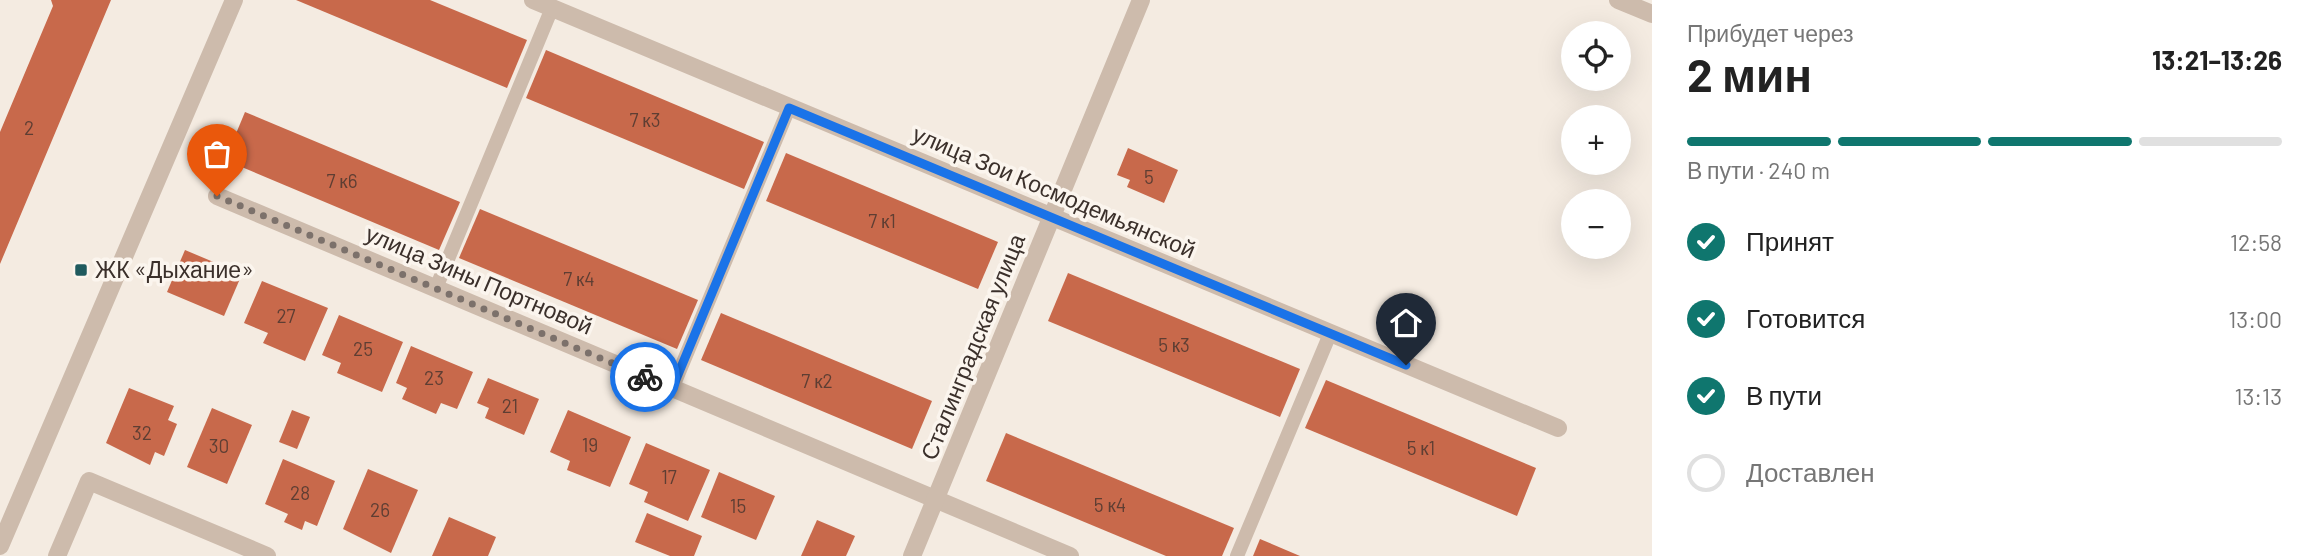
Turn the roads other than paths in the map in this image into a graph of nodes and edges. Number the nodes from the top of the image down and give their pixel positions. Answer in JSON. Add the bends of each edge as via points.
{"nodes":[{"id":1,"x":234,"y":0,"type":"edge"},
{"id":2,"x":533,"y":0,"type":"edge"},
{"id":3,"x":1141,"y":0,"type":"edge"},
{"id":4,"x":1618,"y":0,"type":"edge"},
{"id":5,"x":552,"y":8,"type":"junction"},
{"id":6,"x":1652,"y":13,"type":"edge"},
{"id":7,"x":789,"y":108,"type":"junction"},
{"id":8,"x":217,"y":196,"type":"dead end"},
{"id":9,"x":1053,"y":218,"type":"junction"},
{"id":10,"x":436,"y":288,"type":"junction"},
{"id":11,"x":1330,"y":334,"type":"junction"},
{"id":12,"x":672,"y":389,"type":"junction"},
{"id":13,"x":1558,"y":428,"type":"dead end"},
{"id":14,"x":936,"y":500,"type":"junction"},
{"id":15,"x":0,"y":546,"type":"edge"},
{"id":16,"x":57,"y":556,"type":"edge"},
{"id":17,"x":267,"y":556,"type":"edge"},
{"id":18,"x":912,"y":556,"type":"edge"},
{"id":19,"x":1070,"y":556,"type":"edge"},
{"id":20,"x":1237,"y":556,"type":"edge"}],
"edges":[{"from":1,"to":15,"type":"street"},
{"from":2,"to":5,"type":"street","name":"улица Зои Космодемьянской"},
{"from":3,"to":9,"type":"street","name":"Сталинградская улица"},
{"from":4,"to":6,"type":"street"},
{"from":5,"to":7,"type":"street","name":"улица Зои Космодемьянской"},
{"from":5,"to":10,"type":"lane"},
{"from":7,"to":9,"type":"street","name":"улица Зои Космодемьянской"},
{"from":7,"to":12,"type":"lane"},
{"from":8,"to":10,"type":"street","name":"улица Зины Портновой"},
{"from":9,"to":11,"type":"street","name":"улица Зои Космодемьянской"},
{"from":9,"to":14,"type":"street","name":"Сталинградская улица"},
{"from":10,"to":12,"type":"street","name":"улица Зины Портновой"},
{"from":11,"to":13,"type":"street","name":"улица Зои Космодемьянской"},
{"from":11,"to":20,"type":"lane"},
{"from":12,"to":14,"type":"street","name":"улица Зины Портновой"},
{"from":14,"to":18,"type":"street","name":"Сталинградская улица"},
{"from":14,"to":19,"type":"street","name":"улица Зины Портновой"},
{"from":16,"to":17,"type":"street","via":[[89,481]]}]}
